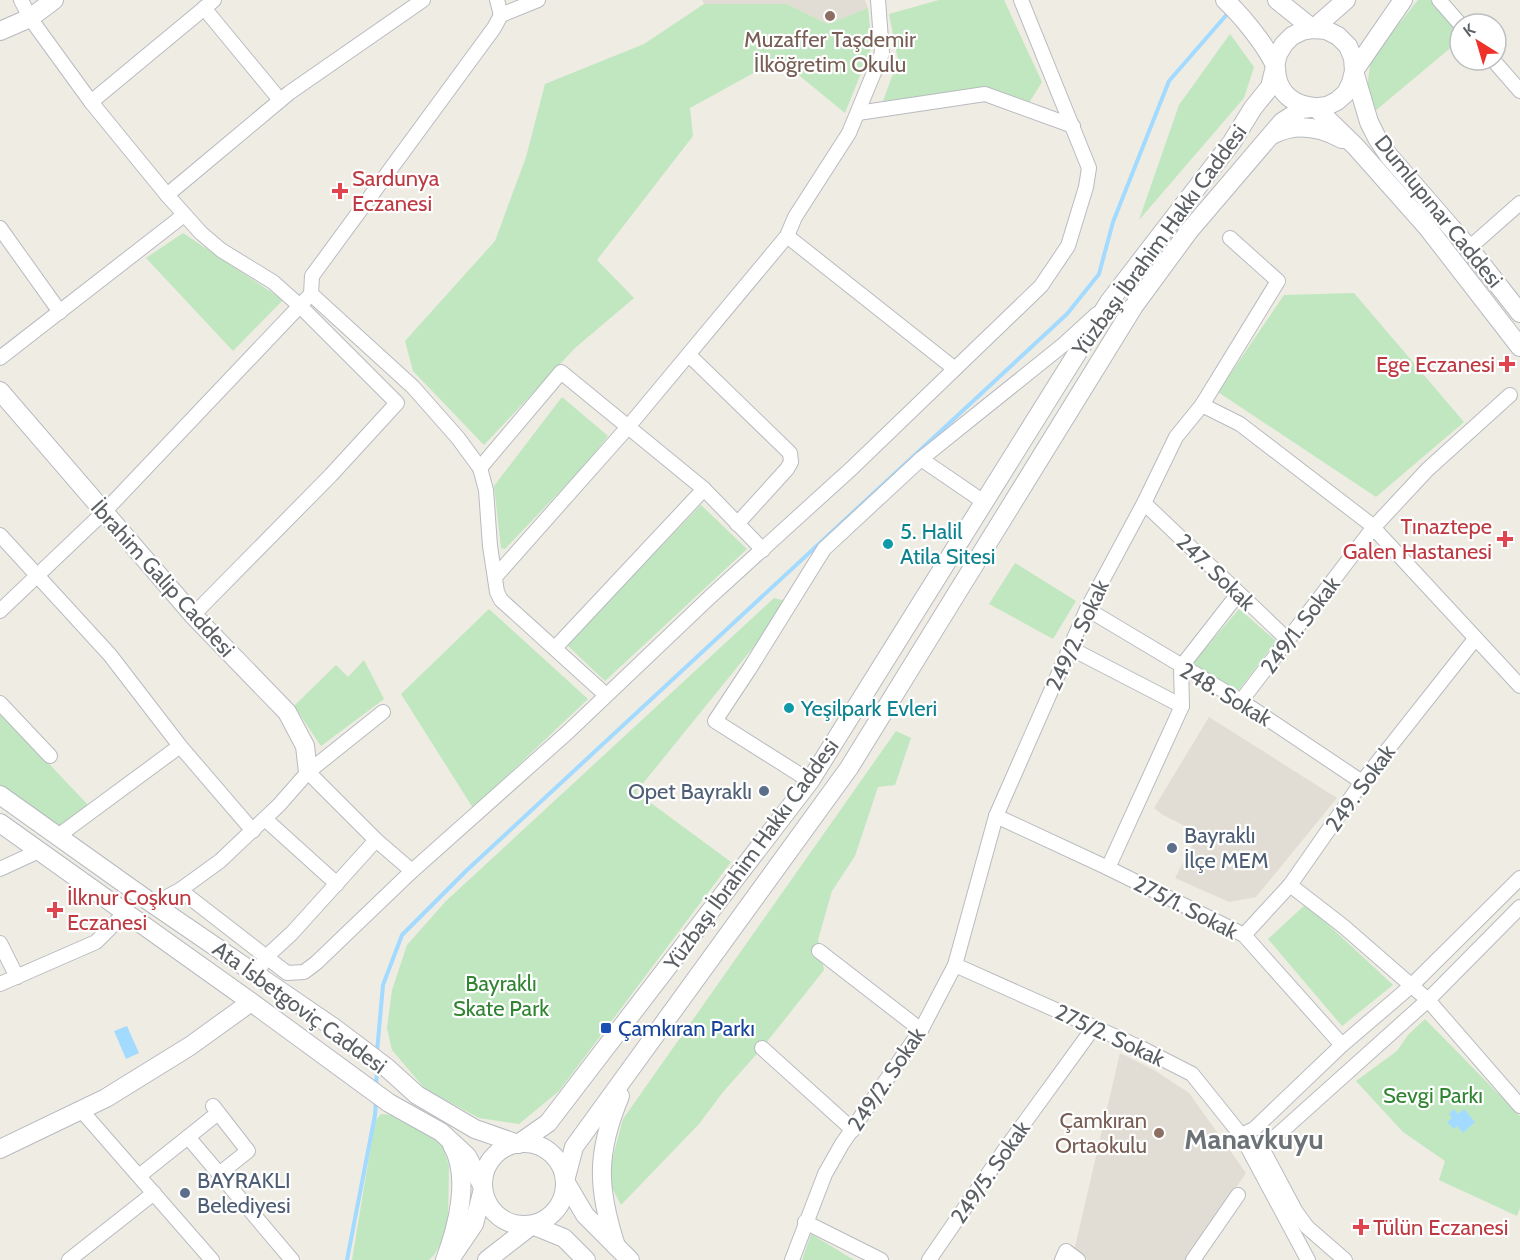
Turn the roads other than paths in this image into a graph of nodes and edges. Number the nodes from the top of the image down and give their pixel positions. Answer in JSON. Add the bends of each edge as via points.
{"nodes":[{"id":1,"x":54,"y":0,"type":"edge"},
{"id":2,"x":423,"y":0,"type":"edge"},
{"id":3,"x":497,"y":0,"type":"edge"},
{"id":4,"x":538,"y":0,"type":"edge"},
{"id":5,"x":878,"y":0,"type":"edge"},
{"id":6,"x":1021,"y":0,"type":"edge"},
{"id":7,"x":1277,"y":0,"type":"edge"},
{"id":8,"x":1346,"y":0,"type":"edge"},
{"id":9,"x":1403,"y":0,"type":"edge"},
{"id":10,"x":1439,"y":0,"type":"edge"},
{"id":11,"x":209,"y":4,"type":"edge"},
{"id":12,"x":1232,"y":6,"type":"edge"},
{"id":13,"x":28,"y":7,"type":"edge"},
{"id":14,"x":1450,"y":12,"type":"edge"},
{"id":15,"x":501,"y":15,"type":"junction"},
{"id":16,"x":0,"y":20,"type":"edge"},
{"id":17,"x":1313,"y":29,"type":"junction"},
{"id":18,"x":0,"y":31,"type":"edge"},
{"id":19,"x":1276,"y":65,"type":"junction"},
{"id":20,"x":1354,"y":71,"type":"junction"},
{"id":21,"x":1505,"y":72,"type":"edge"},
{"id":22,"x":1519,"y":87,"type":"edge"},
{"id":23,"x":280,"y":100,"type":"junction"},
{"id":24,"x":91,"y":102,"type":"junction"},
{"id":25,"x":1252,"y":108,"type":"junction"},
{"id":26,"x":1316,"y":108,"type":"junction"},
{"id":27,"x":858,"y":113,"type":"junction"},
{"id":28,"x":1073,"y":126,"type":"junction"},
{"id":29,"x":1272,"y":135,"type":"junction"},
{"id":30,"x":1356,"y":147,"type":"junction"},
{"id":31,"x":166,"y":195,"type":"junction"},
{"id":32,"x":1520,"y":203,"type":"edge"},
{"id":33,"x":184,"y":215,"type":"junction"},
{"id":34,"x":0,"y":228,"type":"edge"},
{"id":35,"x":787,"y":236,"type":"junction"},
{"id":36,"x":1230,"y":237,"type":"dead end"},
{"id":37,"x":1469,"y":248,"type":"junction"},
{"id":38,"x":311,"y":294,"type":"junction"},
{"id":39,"x":1109,"y":302,"type":"junction"},
{"id":40,"x":300,"y":306,"type":"junction"},
{"id":41,"x":60,"y":312,"type":"junction"},
{"id":42,"x":1520,"y":313,"type":"edge"},
{"id":43,"x":1520,"y":347,"type":"edge"},
{"id":44,"x":688,"y":355,"type":"junction"},
{"id":45,"x":0,"y":358,"type":"edge"},
{"id":46,"x":955,"y":369,"type":"junction"},
{"id":47,"x":413,"y":387,"type":"junction"},
{"id":48,"x":0,"y":391,"type":"edge"},
{"id":49,"x":1510,"y":395,"type":"dead end"},
{"id":50,"x":397,"y":403,"type":"junction"},
{"id":51,"x":1202,"y":405,"type":"junction"},
{"id":52,"x":628,"y":427,"type":"junction"},
{"id":53,"x":921,"y":459,"type":"junction"},
{"id":54,"x":480,"y":468,"type":"junction"},
{"id":55,"x":704,"y":489,"type":"junction"},
{"id":56,"x":984,"y":502,"type":"junction"},
{"id":57,"x":1144,"y":502,"type":"junction"},
{"id":58,"x":104,"y":512,"type":"junction"},
{"id":59,"x":737,"y":524,"type":"junction"},
{"id":60,"x":1374,"y":528,"type":"junction"},
{"id":61,"x":0,"y":535,"type":"edge"},
{"id":62,"x":763,"y":550,"type":"junction"},
{"id":63,"x":38,"y":576,"type":"junction"},
{"id":64,"x":495,"y":577,"type":"junction"},
{"id":65,"x":1238,"y":594,"type":"junction"},
{"id":66,"x":1087,"y":609,"type":"junction"},
{"id":67,"x":0,"y":611,"type":"edge"},
{"id":68,"x":193,"y":615,"type":"junction"},
{"id":69,"x":1475,"y":639,"type":"junction"},
{"id":70,"x":1288,"y":640,"type":"junction"},
{"id":71,"x":555,"y":648,"type":"junction"},
{"id":72,"x":1070,"y":648,"type":"junction"},
{"id":73,"x":1181,"y":667,"type":"junction"},
{"id":74,"x":1520,"y":686,"type":"edge"},
{"id":75,"x":606,"y":695,"type":"junction"},
{"id":76,"x":1241,"y":701,"type":"junction"},
{"id":77,"x":0,"y":703,"type":"edge"},
{"id":78,"x":1182,"y":706,"type":"junction"},
{"id":79,"x":383,"y":712,"type":"dead end"},
{"id":80,"x":180,"y":746,"type":"junction"},
{"id":81,"x":50,"y":756,"type":"dead end"},
{"id":82,"x":308,"y":772,"type":"junction"},
{"id":83,"x":810,"y":781,"type":"junction"},
{"id":84,"x":1362,"y":782,"type":"junction"},
{"id":85,"x":0,"y":795,"type":"edge"},
{"id":86,"x":996,"y":816,"type":"junction"},
{"id":87,"x":265,"y":819,"type":"junction"},
{"id":88,"x":0,"y":823,"type":"edge"},
{"id":89,"x":253,"y":831,"type":"junction"},
{"id":90,"x":58,"y":836,"type":"junction"},
{"id":91,"x":376,"y":840,"type":"junction"},
{"id":92,"x":39,"y":851,"type":"junction"},
{"id":93,"x":1108,"y":868,"type":"junction"},
{"id":94,"x":0,"y":869,"type":"edge"},
{"id":95,"x":412,"y":871,"type":"junction"},
{"id":96,"x":1520,"y":878,"type":"edge"},
{"id":97,"x":337,"y":884,"type":"junction"},
{"id":98,"x":1290,"y":885,"type":"junction"},
{"id":99,"x":1510,"y":889,"type":"junction"},
{"id":100,"x":180,"y":890,"type":"junction"},
{"id":101,"x":1520,"y":900,"type":"edge"},
{"id":102,"x":153,"y":904,"type":"junction"},
{"id":103,"x":1520,"y":907,"type":"edge"},
{"id":104,"x":125,"y":913,"type":"junction"},
{"id":105,"x":1244,"y":935,"type":"junction"},
{"id":106,"x":0,"y":943,"type":"edge"},
{"id":107,"x":819,"y":951,"type":"dead end"},
{"id":108,"x":266,"y":957,"type":"junction"},
{"id":109,"x":955,"y":965,"type":"junction"},
{"id":110,"x":257,"y":974,"type":"junction"},
{"id":111,"x":17,"y":977,"type":"junction"},
{"id":112,"x":0,"y":984,"type":"edge"},
{"id":113,"x":1411,"y":986,"type":"junction"},
{"id":114,"x":1428,"y":1000,"type":"junction"},
{"id":115,"x":251,"y":1002,"type":"junction"},
{"id":116,"x":1094,"y":1027,"type":"junction"},
{"id":117,"x":921,"y":1030,"type":"junction"},
{"id":118,"x":1342,"y":1045,"type":"junction"},
{"id":119,"x":762,"y":1048,"type":"dead end"},
{"id":120,"x":630,"y":1073,"type":"junction"},
{"id":121,"x":1520,"y":1106,"type":"edge"},
{"id":122,"x":81,"y":1110,"type":"junction"},
{"id":123,"x":853,"y":1130,"type":"junction"},
{"id":124,"x":1241,"y":1135,"type":"junction"},
{"id":125,"x":188,"y":1137,"type":"junction"},
{"id":126,"x":448,"y":1138,"type":"junction"},
{"id":127,"x":518,"y":1144,"type":"junction"},
{"id":128,"x":0,"y":1149,"type":"edge"},
{"id":129,"x":1258,"y":1154,"type":"junction"},
{"id":130,"x":219,"y":1174,"type":"junction"},
{"id":131,"x":139,"y":1176,"type":"junction"},
{"id":132,"x":565,"y":1181,"type":"junction"},
{"id":133,"x":483,"y":1187,"type":"junction"},
{"id":134,"x":154,"y":1193,"type":"junction"},
{"id":135,"x":1238,"y":1195,"type":"dead end"},
{"id":136,"x":805,"y":1222,"type":"junction"},
{"id":137,"x":531,"y":1225,"type":"junction"},
{"id":138,"x":616,"y":1246,"type":"junction"},
{"id":139,"x":69,"y":1260,"type":"edge"},
{"id":140,"x":212,"y":1260,"type":"edge"},
{"id":141,"x":292,"y":1260,"type":"edge"},
{"id":142,"x":445,"y":1260,"type":"edge"},
{"id":143,"x":450,"y":1260,"type":"edge"},
{"id":144,"x":487,"y":1260,"type":"edge"},
{"id":145,"x":586,"y":1260,"type":"edge"},
{"id":146,"x":630,"y":1260,"type":"edge"},
{"id":147,"x":792,"y":1260,"type":"edge"},
{"id":148,"x":881,"y":1260,"type":"edge"},
{"id":149,"x":929,"y":1260,"type":"edge"},
{"id":150,"x":1062,"y":1260,"type":"edge"},
{"id":151,"x":1078,"y":1260,"type":"edge"},
{"id":152,"x":1193,"y":1260,"type":"edge"},
{"id":153,"x":1308,"y":1260,"type":"edge"},
{"id":154,"x":1345,"y":1260,"type":"edge"}],
"edges":[{"from":1,"to":13,"type":"main road"},
{"from":2,"to":23,"type":"street"},
{"from":3,"to":15,"type":"street"},
{"from":4,"to":15,"type":"street"},
{"from":5,"to":27,"type":"street","via":[[882,53]]},
{"from":6,"to":28,"type":"street"},
{"from":7,"to":17,"type":"main road"},
{"from":8,"to":17,"type":"main road","name":"Yüzbaşı İbrahim Hakkı Caddesi"},
{"from":9,"to":20,"type":"main road","name":"Yüzbaşı İbrahim Hakkı Caddesi"},
{"from":10,"to":14,"type":"street"},
{"from":11,"to":23,"type":"street"},
{"from":11,"to":24,"type":"street"},
{"from":12,"to":19,"type":"main road"},
{"from":12,"to":25,"type":"main road","via":[[1265,64],[1265,81]]},
{"from":13,"to":16,"type":"main road"},
{"from":13,"to":18,"type":"main road"},
{"from":13,"to":24,"type":"street"},
{"from":15,"to":38,"type":"street","via":[[312,276]]},
{"from":17,"to":19,"type":"main road","name":"Yüzbaşı İbrahim Hakkı Caddesi","via":[[1292,36],[1278,54]]},
{"from":17,"to":20,"type":"main road","via":[[1326,30],[1348,46]]},
{"from":19,"to":25,"type":"main road","name":"Yüzbaşı İbrahim Hakkı Caddesi","via":[[1270,87]]},
{"from":19,"to":26,"type":"main road","via":[[1282,90],[1291,100]]},
{"from":20,"to":26,"type":"main road","name":"Yüzbaşı İbrahim Hakkı Caddesi","via":[[1346,93],[1327,106]]},
{"from":20,"to":37,"type":"main road","name":"Dumlupınar Caddesi","via":[[1377,138],[1418,192]]},
{"from":21,"to":22,"type":"street"},
{"from":23,"to":31,"type":"street"},
{"from":24,"to":31,"type":"street"},
{"from":25,"to":39,"type":"main road","name":"Yüzbaşı İbrahim Hakkı Caddesi","via":[[1232,142]]},
{"from":26,"to":29,"type":"main road","name":"Yüzbaşı İbrahim Hakkı Caddesi","via":[[1292,114]]},
{"from":26,"to":30,"type":"main road","name":"Dumlupınar Caddesi"},
{"from":27,"to":28,"type":"street","via":[[985,94]]},
{"from":27,"to":35,"type":"street"},
{"from":28,"to":46,"type":"street","via":[[1089,168],[1068,246],[1041,286]]},
{"from":29,"to":30,"type":"main road","name":"Dumlupınar Caddesi","via":[[1292,127],[1313,128]]},
{"from":29,"to":120,"type":"main road","name":"Yüzbaşı İbrahim Hakkı Caddesi","via":[[1189,231],[1134,306],[849,768]]},
{"from":30,"to":43,"type":"main road","name":"Dumlupınar Caddesi","via":[[1427,227]]},
{"from":31,"to":33,"type":"street"},
{"from":32,"to":37,"type":"street"},
{"from":33,"to":40,"type":"street","via":[[221,250],[266,277]]},
{"from":33,"to":41,"type":"street"},
{"from":34,"to":41,"type":"street"},
{"from":35,"to":44,"type":"street"},
{"from":35,"to":46,"type":"street"},
{"from":36,"to":51,"type":"street","name":"249/2. Sokak","via":[[1278,281]]},
{"from":37,"to":42,"type":"main road","name":"Dumlupınar Caddesi"},
{"from":38,"to":40,"type":"street"},
{"from":38,"to":47,"type":"street"},
{"from":39,"to":53,"type":"street","via":[[1063,345]]},
{"from":39,"to":56,"type":"main road","name":"Yüzbaşı İbrahim Hakkı Caddesi"},
{"from":40,"to":50,"type":"street"},
{"from":40,"to":58,"type":"street"},
{"from":41,"to":45,"type":"street"},
{"from":44,"to":52,"type":"street"},
{"from":44,"to":59,"type":"street","via":[[790,453],[787,469]]},
{"from":46,"to":62,"type":"street"},
{"from":47,"to":50,"type":"street"},
{"from":47,"to":54,"type":"street"},
{"from":48,"to":58,"type":"main road","name":"İbrahim Galip Caddesi"},
{"from":49,"to":60,"type":"street","name":"249/1. Sokak","via":[[1428,470]]},
{"from":50,"to":68,"type":"street"},
{"from":51,"to":57,"type":"street","name":"249/2. Sokak","via":[[1176,437]]},
{"from":51,"to":60,"type":"street","via":[[1240,424]]},
{"from":52,"to":54,"type":"street","via":[[561,372]]},
{"from":52,"to":55,"type":"street"},
{"from":52,"to":64,"type":"street"},
{"from":53,"to":56,"type":"street"},
{"from":53,"to":83,"type":"street","via":[[824,549],[714,721]]},
{"from":54,"to":64,"type":"street"},
{"from":55,"to":59,"type":"street"},
{"from":55,"to":71,"type":"street"},
{"from":56,"to":83,"type":"main road","name":"Yüzbaşı İbrahim Hakkı Caddesi"},
{"from":57,"to":65,"type":"street","name":"247. Sokak"},
{"from":57,"to":66,"type":"street","name":"249/2. Sokak"},
{"from":58,"to":63,"type":"street"},
{"from":58,"to":68,"type":"main road","name":"İbrahim Galip Caddesi"},
{"from":59,"to":62,"type":"street"},
{"from":60,"to":69,"type":"street"},
{"from":60,"to":70,"type":"street","name":"249/1. Sokak"},
{"from":61,"to":63,"type":"street"},
{"from":62,"to":75,"type":"street"},
{"from":63,"to":67,"type":"street"},
{"from":63,"to":80,"type":"street","via":[[110,655]]},
{"from":64,"to":71,"type":"street","via":[[501,600]]},
{"from":65,"to":70,"type":"street","name":"247. Sokak"},
{"from":65,"to":73,"type":"street"},
{"from":66,"to":72,"type":"street","name":"249/2. Sokak"},
{"from":66,"to":73,"type":"street","name":"248. Sokak"},
{"from":68,"to":82,"type":"main road","name":"İbrahim Galip Caddesi","via":[[287,712],[305,746]]},
{"from":69,"to":74,"type":"street"},
{"from":69,"to":84,"type":"street","name":"249. Sokak"},
{"from":70,"to":76,"type":"street","name":"249/1. Sokak"},
{"from":71,"to":75,"type":"street"},
{"from":72,"to":78,"type":"street","name":"248. Sokak"},
{"from":72,"to":86,"type":"street","name":"249/2. Sokak"},
{"from":73,"to":76,"type":"street","name":"248. Sokak"},
{"from":73,"to":78,"type":"street"},
{"from":75,"to":95,"type":"street"},
{"from":76,"to":84,"type":"street","name":"248. Sokak"},
{"from":77,"to":81,"type":"street"},
{"from":78,"to":93,"type":"street"},
{"from":79,"to":82,"type":"street"},
{"from":80,"to":89,"type":"street"},
{"from":80,"to":90,"type":"street"},
{"from":82,"to":87,"type":"street"},
{"from":82,"to":91,"type":"street"},
{"from":83,"to":127,"type":"main road","name":"Yüzbaşı İbrahim Hakkı Caddesi","via":[[548,1123]]},
{"from":84,"to":98,"type":"street","name":"249. Sokak"},
{"from":85,"to":90,"type":"main road","name":"Ata İsbetgoviç Caddesi"},
{"from":86,"to":93,"type":"street","name":"275/1. Sokak"},
{"from":86,"to":109,"type":"street","name":"249/2. Sokak"},
{"from":87,"to":89,"type":"street"},
{"from":87,"to":97,"type":"street"},
{"from":88,"to":92,"type":"main road","name":"Ata İsbetgoviç Caddesi"},
{"from":89,"to":100,"type":"street","via":[[212,868]]},
{"from":90,"to":102,"type":"main road","name":"Ata İsbetgoviç Caddesi"},
{"from":91,"to":95,"type":"street"},
{"from":91,"to":97,"type":"street"},
{"from":92,"to":94,"type":"street"},
{"from":92,"to":104,"type":"main road","name":"Ata İsbetgoviç Caddesi"},
{"from":93,"to":105,"type":"street","name":"275/1. Sokak"},
{"from":95,"to":108,"type":"street","via":[[304,972],[287,973]]},
{"from":96,"to":99,"type":"street"},
{"from":97,"to":108,"type":"street"},
{"from":98,"to":105,"type":"street","name":"249. Sokak"},
{"from":98,"to":113,"type":"street"},
{"from":99,"to":101,"type":"street"},
{"from":99,"to":113,"type":"street"},
{"from":100,"to":102,"type":"street"},
{"from":100,"to":108,"type":"street"},
{"from":102,"to":110,"type":"main road","name":"Ata İsbetgoviç Caddesi"},
{"from":103,"to":114,"type":"street"},
{"from":104,"to":111,"type":"street","via":[[96,942]]},
{"from":104,"to":115,"type":"main road","name":"Ata İsbetgoviç Caddesi"},
{"from":105,"to":118,"type":"street","name":"275/1. Sokak"},
{"from":106,"to":111,"type":"street"},
{"from":107,"to":117,"type":"street"},
{"from":108,"to":110,"type":"street"},
{"from":109,"to":116,"type":"street","name":"275/2. Sokak"},
{"from":109,"to":117,"type":"street","name":"249/2. Sokak"},
{"from":110,"to":127,"type":"main road","name":"Ata İsbetgoviç Caddesi","via":[[386,1067],[417,1095],[475,1129]]},
{"from":111,"to":112,"type":"street"},
{"from":113,"to":114,"type":"street"},
{"from":113,"to":118,"type":"street"},
{"from":114,"to":121,"type":"street"},
{"from":114,"to":129,"type":"street"},
{"from":115,"to":122,"type":"main road","via":[[190,1046]]},
{"from":115,"to":126,"type":"main road","name":"Ata İsbetgoviç Caddesi","via":[[389,1103]]},
{"from":116,"to":124,"type":"street","name":"275/2. Sokak","via":[[1192,1074]]},
{"from":116,"to":149,"type":"street","name":"249/5. Sokak"},
{"from":117,"to":123,"type":"street","name":"249/2. Sokak"},
{"from":118,"to":124,"type":"street","via":[[1254,1129]]},
{"from":119,"to":123,"type":"street"},
{"from":120,"to":132,"type":"main road","name":"Yüzbaşı İbrahim Hakkı Caddesi","via":[[574,1147]]},
{"from":120,"to":138,"type":"main road","via":[[606,1133],[601,1165],[603,1198]]},
{"from":122,"to":128,"type":"main road"},
{"from":122,"to":131,"type":"street"},
{"from":123,"to":136,"type":"street","name":"249/2. Sokak","via":[[825,1174]]},
{"from":124,"to":129,"type":"street","name":"275/2. Sokak"},
{"from":125,"to":130,"type":"street"},
{"from":125,"to":130,"type":"street","via":[[215,1109],[248,1151]]},
{"from":125,"to":131,"type":"street"},
{"from":126,"to":133,"type":"main road","name":"Ata İsbetgoviç Caddesi","via":[[467,1156]]},
{"from":126,"to":142,"type":"main road","via":[[458,1160],[460,1193],[459,1215]]},
{"from":127,"to":132,"type":"main road","via":[[538,1146],[555,1157]]},
{"from":127,"to":133,"type":"main road","via":[[489,1163]]},
{"from":129,"to":153,"type":"street","name":"275/2. Sokak"},
{"from":129,"to":154,"type":"street","name":"275/2. Sokak","via":[[1307,1227]]},
{"from":130,"to":141,"type":"street"},
{"from":131,"to":134,"type":"street"},
{"from":132,"to":137,"type":"main road","via":[[560,1205],[548,1218]]},
{"from":132,"to":138,"type":"main road","via":[[585,1215]]},
{"from":133,"to":137,"type":"main road","via":[[486,1200],[504,1221]]},
{"from":133,"to":143,"type":"main road","via":[[474,1224]]},
{"from":134,"to":139,"type":"street"},
{"from":134,"to":140,"type":"street"},
{"from":135,"to":152,"type":"street"},
{"from":136,"to":147,"type":"street","name":"249/2. Sokak"},
{"from":136,"to":148,"type":"street"},
{"from":137,"to":144,"type":"main road"},
{"from":137,"to":145,"type":"main road","via":[[564,1238]]},
{"from":138,"to":146,"type":"main road"},
{"from":150,"to":151,"type":"street","via":[[1066,1251]]}]}
